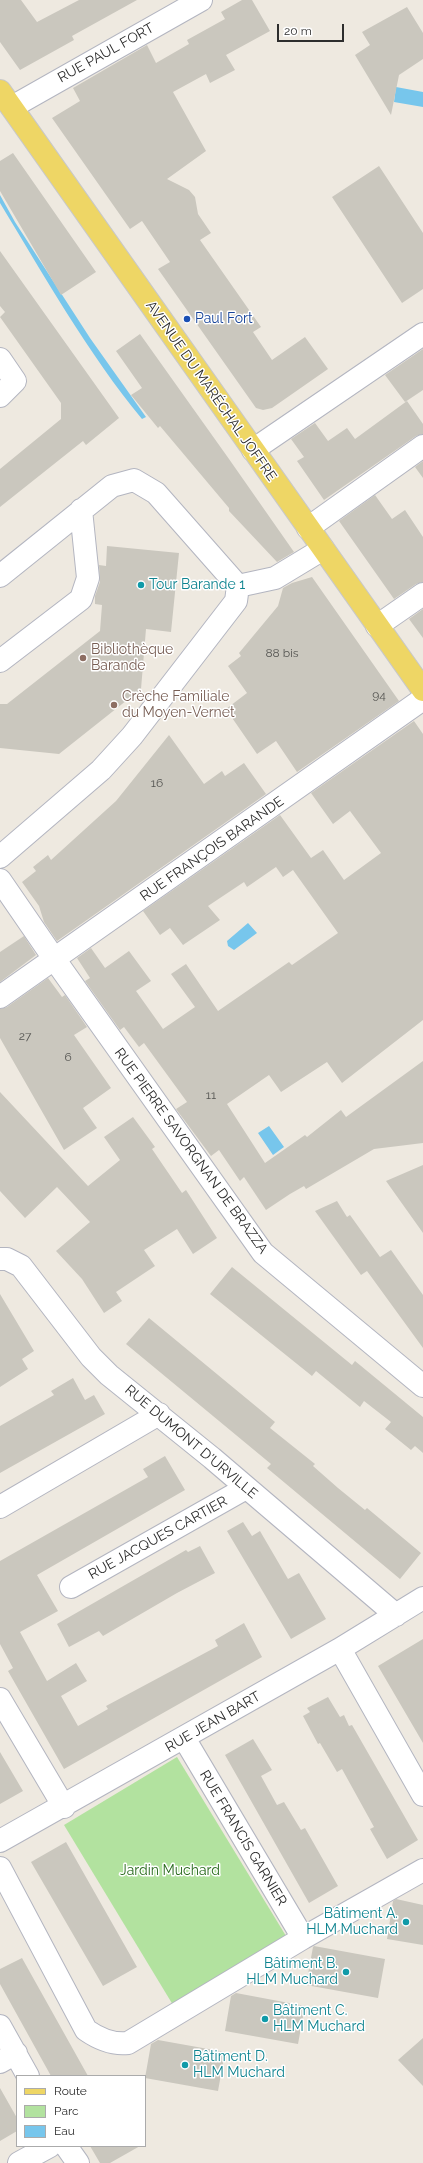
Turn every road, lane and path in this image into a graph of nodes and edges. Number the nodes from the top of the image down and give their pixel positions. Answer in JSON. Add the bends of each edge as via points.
{"nodes":[{"id":1,"x":201,"y":0,"type":"edge"},
{"id":2,"x":6,"y":99,"type":"edge"},
{"id":3,"x":423,"y":334,"type":"edge"},
{"id":4,"x":0,"y":359,"type":"edge"},
{"id":5,"x":0,"y":396,"type":"edge"},
{"id":6,"x":423,"y":446,"type":"edge"},
{"id":7,"x":253,"y":450,"type":"junction"},
{"id":8,"x":81,"y":510,"type":"junction"},
{"id":9,"x":308,"y":528,"type":"junction"},
{"id":10,"x":323,"y":550,"type":"junction"},
{"id":11,"x":0,"y":576,"type":"edge"},
{"id":12,"x":237,"y":593,"type":"junction"},
{"id":13,"x":423,"y":594,"type":"edge"},
{"id":14,"x":377,"y":626,"type":"junction"},
{"id":15,"x":0,"y":661,"type":"edge"},
{"id":16,"x":423,"y":690,"type":"edge"},
{"id":17,"x":423,"y":699,"type":"edge"},
{"id":18,"x":1,"y":852,"type":"edge"},
{"id":19,"x":0,"y":880,"type":"edge"},
{"id":20,"x":55,"y":960,"type":"junction"},
{"id":21,"x":0,"y":997,"type":"edge"},
{"id":22,"x":0,"y":1259,"type":"edge"},
{"id":23,"x":423,"y":1386,"type":"edge"},
{"id":24,"x":159,"y":1414,"type":"junction"},
{"id":25,"x":246,"y":1488,"type":"junction"},
{"id":26,"x":0,"y":1507,"type":"edge"},
{"id":27,"x":71,"y":1587,"type":"dead end"},
{"id":28,"x":423,"y":1598,"type":"edge"},
{"id":29,"x":396,"y":1615,"type":"junction"},
{"id":30,"x":340,"y":1649,"type":"junction"},
{"id":31,"x":0,"y":1699,"type":"edge"},
{"id":32,"x":184,"y":1738,"type":"junction"},
{"id":33,"x":423,"y":1796,"type":"edge"},
{"id":34,"x":64,"y":1807,"type":"junction"},
{"id":35,"x":0,"y":1841,"type":"edge"},
{"id":36,"x":0,"y":1868,"type":"edge"},
{"id":37,"x":423,"y":1870,"type":"edge"},
{"id":38,"x":303,"y":1938,"type":"junction"},
{"id":39,"x":0,"y":2026,"type":"edge"},
{"id":40,"x":8,"y":2058,"type":"edge"},
{"id":41,"x":27,"y":2075,"type":"edge"},
{"id":42,"x":48,"y":2147,"type":"edge"},
{"id":43,"x":67,"y":2147,"type":"edge"},
{"id":44,"x":20,"y":2163,"type":"edge"},
{"id":45,"x":78,"y":2163,"type":"edge"}],
"edges":[{"from":1,"to":2,"type":"street","name":"RUE PAUL FORT"},
{"from":2,"to":7,"type":"main road","name":"AVENUE DU MARÉCHAL JOFFRE"},
{"from":3,"to":7,"type":"street"},
{"from":4,"to":5,"type":"street","via":[[15,381]]},
{"from":6,"to":9,"type":"street"},
{"from":7,"to":9,"type":"main road","name":"AVENUE DU MARÉCHAL JOFFRE"},
{"from":8,"to":11,"type":"street"},
{"from":8,"to":12,"type":"street","via":[[112,486],[134,480],[156,494]]},
{"from":8,"to":15,"type":"street","via":[[88,578],[81,598]]},
{"from":9,"to":10,"type":"main road","name":"AVENUE DU MARÉCHAL JOFFRE"},
{"from":10,"to":12,"type":"street","via":[[275,578]]},
{"from":10,"to":14,"type":"main road","name":"AVENUE DU MARÉCHAL JOFFRE"},
{"from":12,"to":18,"type":"street","via":[[127,742],[101,770]]},
{"from":13,"to":14,"type":"street"},
{"from":14,"to":16,"type":"main road","name":"AVENUE DU MARÉCHAL JOFFRE"},
{"from":17,"to":20,"type":"street","name":"RUE FRANÇOIS BARANDE"},
{"from":19,"to":20,"type":"street","name":"RUE PIERRE SAVORGNAN DE BRAZZA"},
{"from":20,"to":21,"type":"street","name":"RUE FRANÇOIS BARANDE"},
{"from":20,"to":23,"type":"street","name":"RUE PIERRE SAVORGNAN DE BRAZZA","via":[[263,1253]]},
{"from":22,"to":24,"type":"street","name":"RUE DUMONT D'URVILLE","via":[[7,1259],[21,1266],[91,1356],[109,1375]]},
{"from":24,"to":25,"type":"street","name":"RUE DUMONT D'URVILLE"},
{"from":24,"to":26,"type":"street"},
{"from":25,"to":27,"type":"street","name":"RUE JACQUES CARTIER"},
{"from":25,"to":29,"type":"street","name":"RUE DUMONT D'URVILLE"},
{"from":28,"to":29,"type":"street","name":"RUE JEAN BART"},
{"from":29,"to":30,"type":"street","name":"RUE JEAN BART"},
{"from":30,"to":32,"type":"street","name":"RUE JEAN BART"},
{"from":30,"to":33,"type":"street"},
{"from":31,"to":34,"type":"street"},
{"from":32,"to":34,"type":"street","name":"RUE JEAN BART"},
{"from":32,"to":38,"type":"street","name":"RUE FRANCIS GARNIER"},
{"from":34,"to":35,"type":"street","name":"RUE JEAN BART"},
{"from":36,"to":38,"type":"street","via":[[86,2030],[100,2040],[119,2044],[128,2042]]},
{"from":37,"to":38,"type":"street"},
{"from":39,"to":40,"type":"street"},
{"from":40,"to":41,"type":"street"},
{"from":42,"to":44,"type":"street"},
{"from":43,"to":45,"type":"street"}]}
